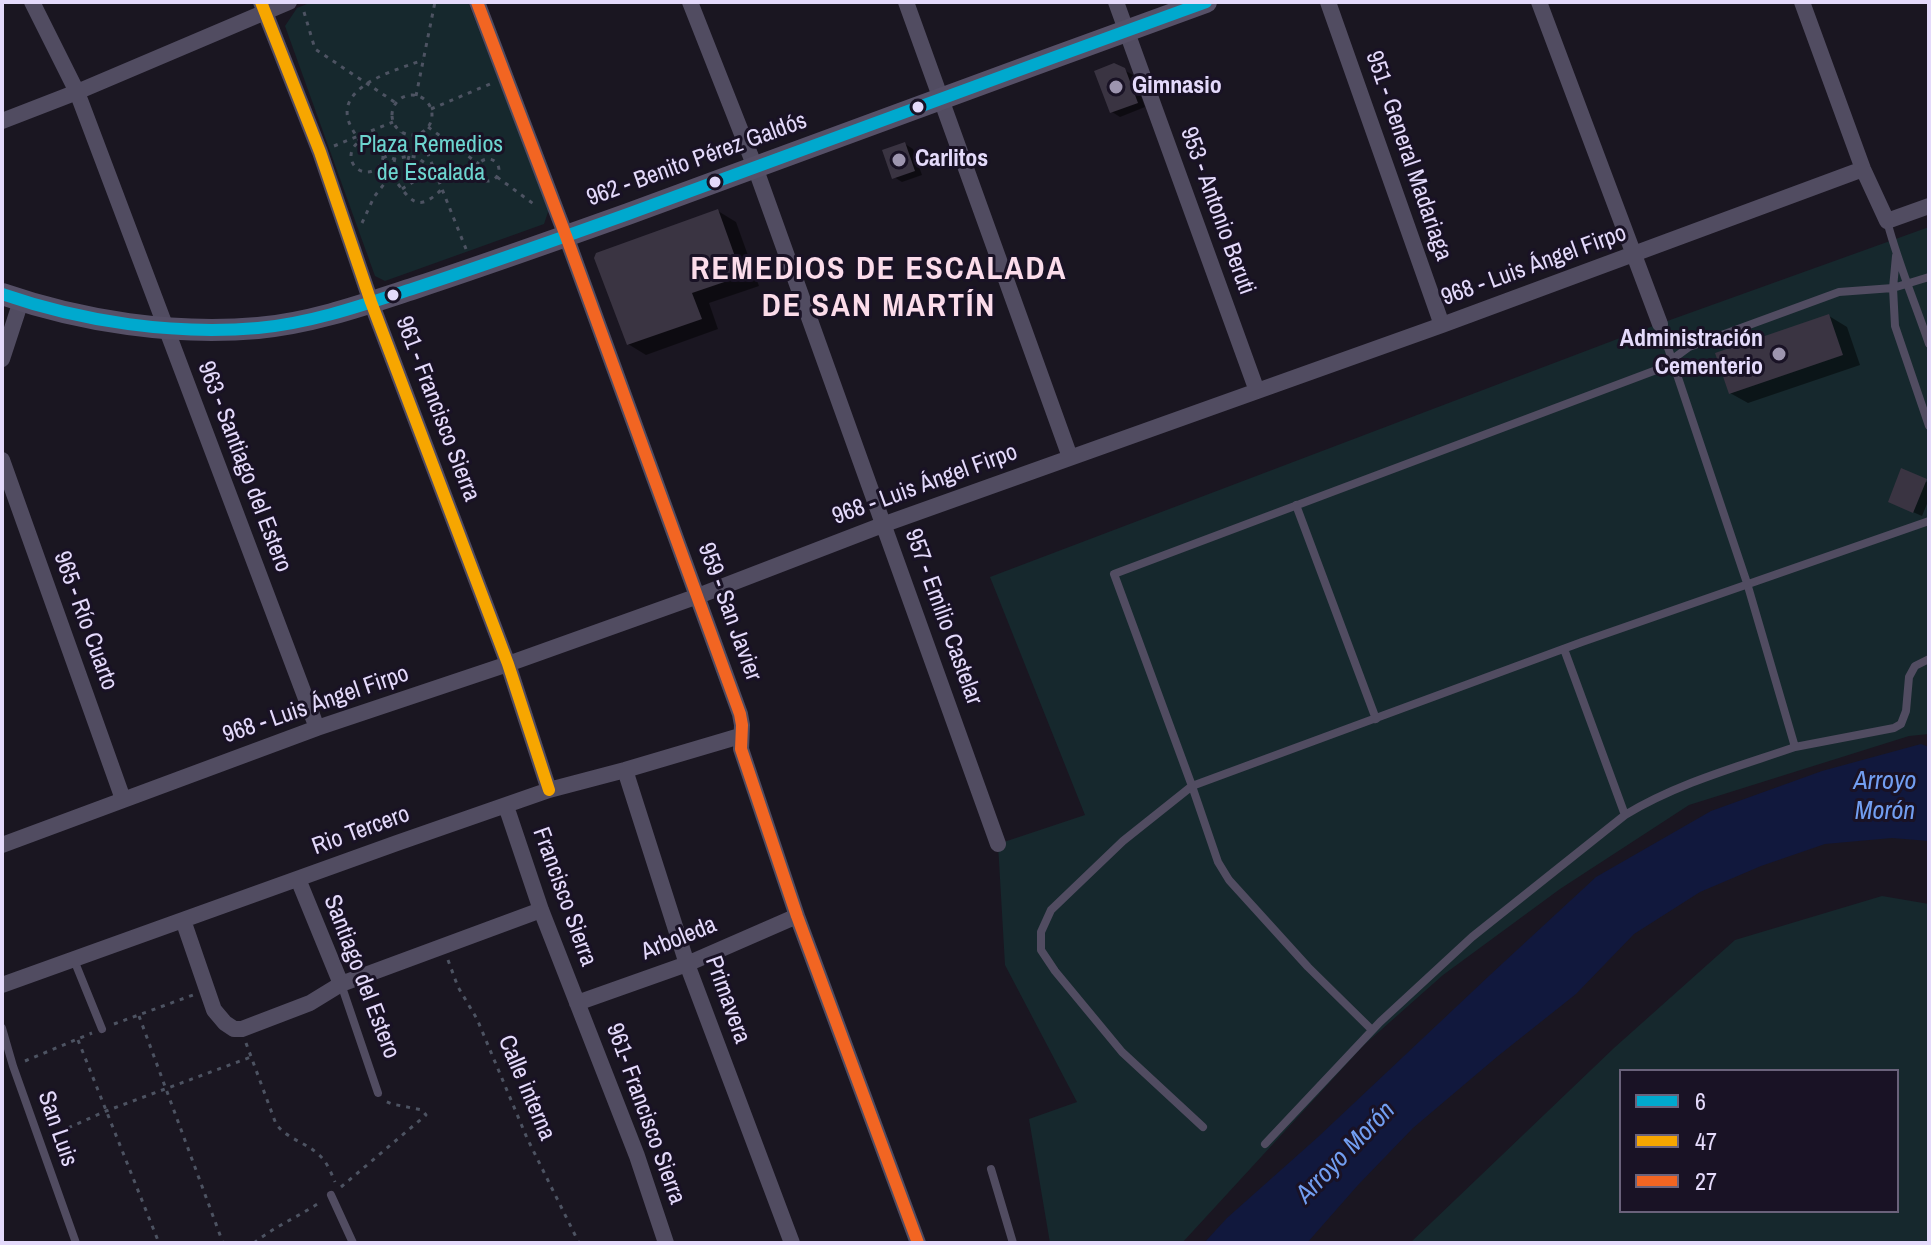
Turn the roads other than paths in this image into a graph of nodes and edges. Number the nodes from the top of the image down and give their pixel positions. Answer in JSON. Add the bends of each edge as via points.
{"nodes":[{"id":1,"x":32,"y":2,"type":"edge"},
{"id":2,"x":289,"y":2,"type":"edge"},
{"id":3,"x":477,"y":2,"type":"edge"},
{"id":4,"x":690,"y":2,"type":"edge"},
{"id":5,"x":906,"y":2,"type":"edge"},
{"id":6,"x":1116,"y":2,"type":"edge"},
{"id":7,"x":1206,"y":2,"type":"edge"},
{"id":8,"x":1328,"y":2,"type":"edge"},
{"id":9,"x":1539,"y":2,"type":"edge"},
{"id":10,"x":1802,"y":2,"type":"edge"},
{"id":11,"x":263,"y":7,"type":"edge"},
{"id":12,"x":1126,"y":31,"type":"junction"},
{"id":13,"x":77,"y":92,"type":"junction"},
{"id":14,"x":942,"y":97,"type":"junction"},
{"id":15,"x":2,"y":121,"type":"edge"},
{"id":16,"x":755,"y":167,"type":"junction"},
{"id":17,"x":1863,"y":169,"type":"junction"},
{"id":18,"x":1929,"y":206,"type":"edge"},
{"id":19,"x":1887,"y":221,"type":"junction"},
{"id":20,"x":564,"y":231,"type":"junction"},
{"id":21,"x":1634,"y":255,"type":"junction"},
{"id":22,"x":1896,"y":256,"type":"junction"},
{"id":23,"x":1929,"y":277,"type":"edge"},
{"id":24,"x":1908,"y":285,"type":"junction"},
{"id":25,"x":1893,"y":288,"type":"junction"},
{"id":26,"x":12,"y":298,"type":"edge"},
{"id":27,"x":371,"y":302,"type":"junction"},
{"id":28,"x":1660,"y":324,"type":"joint"},
{"id":29,"x":1442,"y":325,"type":"junction"},
{"id":30,"x":166,"y":328,"type":"junction"},
{"id":31,"x":1929,"y":344,"type":"edge"},
{"id":32,"x":2,"y":359,"type":"edge"},
{"id":33,"x":1671,"y":361,"type":"junction"},
{"id":34,"x":1257,"y":391,"type":"junction"},
{"id":35,"x":1929,"y":426,"type":"edge"},
{"id":36,"x":1070,"y":457,"type":"junction"},
{"id":37,"x":2,"y":460,"type":"edge"},
{"id":38,"x":1296,"y":505,"type":"junction"},
{"id":39,"x":1929,"y":521,"type":"edge"},
{"id":40,"x":885,"y":524,"type":"junction"},
{"id":41,"x":1747,"y":583,"type":"junction"},
{"id":42,"x":698,"y":596,"type":"junction"},
{"id":43,"x":1564,"y":649,"type":"junction"},
{"id":44,"x":1929,"y":659,"type":"edge"},
{"id":45,"x":508,"y":664,"type":"junction"},
{"id":46,"x":1376,"y":719,"type":"junction"},
{"id":47,"x":317,"y":728,"type":"junction"},
{"id":48,"x":740,"y":736,"type":"junction"},
{"id":49,"x":1795,"y":747,"type":"junction"},
{"id":50,"x":625,"y":770,"type":"junction"},
{"id":51,"x":1192,"y":786,"type":"junction"},
{"id":52,"x":549,"y":790,"type":"junction"},
{"id":53,"x":123,"y":799,"type":"junction"},
{"id":54,"x":506,"y":806,"type":"junction"},
{"id":55,"x":1625,"y":815,"type":"junction"},
{"id":56,"x":998,"y":844,"type":"dead end"},
{"id":57,"x":2,"y":845,"type":"edge"},
{"id":58,"x":298,"y":879,"type":"junction"},
{"id":59,"x":541,"y":910,"type":"junction"},
{"id":60,"x":797,"y":916,"type":"junction"},
{"id":61,"x":183,"y":920,"type":"junction"},
{"id":62,"x":74,"y":960,"type":"junction"},
{"id":63,"x":687,"y":964,"type":"junction"},
{"id":64,"x":341,"y":984,"type":"junction"},
{"id":65,"x":2,"y":985,"type":"edge"},
{"id":66,"x":577,"y":1003,"type":"junction"},
{"id":67,"x":2,"y":1028,"type":"edge"},
{"id":68,"x":102,"y":1029,"type":"dead end"},
{"id":69,"x":1372,"y":1030,"type":"junction"},
{"id":70,"x":378,"y":1093,"type":"road end"},
{"id":71,"x":1203,"y":1127,"type":"dead end"},
{"id":72,"x":1265,"y":1144,"type":"dead end"},
{"id":73,"x":991,"y":1169,"type":"dead end"},
{"id":74,"x":335,"y":1192,"type":"road end"},
{"id":75,"x":76,"y":1243,"type":"edge"},
{"id":76,"x":353,"y":1243,"type":"edge"},
{"id":77,"x":666,"y":1243,"type":"edge"},
{"id":78,"x":792,"y":1243,"type":"edge"},
{"id":79,"x":918,"y":1243,"type":"edge"},
{"id":80,"x":1013,"y":1243,"type":"edge"}],
"edges":[{"from":1,"to":13,"type":"street","name":"963 - Santiago del Estero"},
{"from":2,"to":11,"type":"street"},
{"from":3,"to":20,"type":"street","name":"959 - San Javier"},
{"from":4,"to":16,"type":"street","name":"957 - Emilio Castelar"},
{"from":5,"to":14,"type":"street"},
{"from":6,"to":12,"type":"street","name":"953 - Antonio Beruti"},
{"from":7,"to":12,"type":"main road","name":"962 - Benito Pérez Galdós"},
{"from":8,"to":29,"type":"street","name":"951 - General Madariaga"},
{"from":9,"to":21,"type":"street"},
{"from":10,"to":17,"type":"street"},
{"from":11,"to":13,"type":"street"},
{"from":11,"to":27,"type":"street","name":"961 - Francisco Sierra"},
{"from":12,"to":14,"type":"main road","name":"962 - Benito Pérez Galdós"},
{"from":12,"to":34,"type":"street","name":"953 - Antonio Beruti"},
{"from":13,"to":15,"type":"street"},
{"from":13,"to":30,"type":"street","name":"963 - Santiago del Estero"},
{"from":14,"to":16,"type":"main road","name":"962 - Benito Pérez Galdós"},
{"from":14,"to":36,"type":"street"},
{"from":16,"to":20,"type":"main road","name":"962 - Benito Pérez Galdós"},
{"from":16,"to":40,"type":"street","name":"957 - Emilio Castelar"},
{"from":17,"to":19,"type":"street"},
{"from":17,"to":21,"type":"street","name":"968 - Luis Ángel Firpo"},
{"from":18,"to":19,"type":"street"},
{"from":19,"to":22,"type":"lane"},
{"from":20,"to":27,"type":"main road","name":"962 - Benito Pérez Galdós","via":[[474,269]]},
{"from":20,"to":42,"type":"street","name":"959 - San Javier"},
{"from":21,"to":28,"type":"street"},
{"from":21,"to":29,"type":"street","name":"968 - Luis Ángel Firpo"},
{"from":22,"to":24,"type":"lane"},
{"from":22,"to":25,"type":"lane"},
{"from":23,"to":24,"type":"lane"},
{"from":24,"to":25,"type":"lane"},
{"from":24,"to":31,"type":"lane"},
{"from":25,"to":33,"type":"lane","via":[[1839,292],[1689,347]]},
{"from":25,"to":35,"type":"lane","via":[[1895,326]]},
{"from":26,"to":30,"type":"main road","name":"962 - Benito Pérez Galdós"},
{"from":26,"to":32,"type":"street","name":"962 - Benito Pérez Galdós"},
{"from":27,"to":30,"type":"main road","name":"962 - Benito Pérez Galdós","via":[[259,327]]},
{"from":27,"to":45,"type":"street","name":"961 - Francisco Sierra"},
{"from":28,"to":33,"type":"lane"},
{"from":29,"to":34,"type":"street","name":"968 - Luis Ángel Firpo"},
{"from":30,"to":47,"type":"street","name":"963 - Santiago del Estero"},
{"from":33,"to":38,"type":"lane"},
{"from":33,"to":41,"type":"lane"},
{"from":34,"to":36,"type":"street","name":"968 - Luis Ángel Firpo"},
{"from":36,"to":40,"type":"street","name":"968 - Luis Ángel Firpo"},
{"from":37,"to":53,"type":"street","name":"965 - Río Cuarto"},
{"from":38,"to":46,"type":"lane"},
{"from":38,"to":51,"type":"lane","via":[[1114,574]]},
{"from":39,"to":41,"type":"lane"},
{"from":40,"to":42,"type":"street","name":"968 - Luis Ángel Firpo"},
{"from":40,"to":56,"type":"street","name":"957 - Emilio Castelar"},
{"from":41,"to":43,"type":"lane"},
{"from":41,"to":49,"type":"lane"},
{"from":42,"to":45,"type":"street","name":"968 - Luis Ángel Firpo"},
{"from":42,"to":48,"type":"street","name":"959 - San Javier","via":[[740,714]]},
{"from":43,"to":46,"type":"lane"},
{"from":43,"to":55,"type":"lane"},
{"from":44,"to":49,"type":"lane","via":[[1915,666],[1909,677],[1901,724]]},
{"from":45,"to":47,"type":"street","name":"968 - Luis Ángel Firpo"},
{"from":45,"to":52,"type":"street","name":"961 - Francisco Sierra"},
{"from":46,"to":51,"type":"lane"},
{"from":47,"to":53,"type":"street","name":"968 - Luis Ángel Firpo"},
{"from":48,"to":50,"type":"street","name":"Rio Tercero"},
{"from":48,"to":60,"type":"street","name":"959 - San Javier"},
{"from":49,"to":55,"type":"lane","via":[[1679,787]]},
{"from":50,"to":52,"type":"street","name":"Rio Tercero"},
{"from":50,"to":63,"type":"street","name":"Primavera"},
{"from":51,"to":69,"type":"lane","via":[[1229,880]]},
{"from":51,"to":71,"type":"lane","via":[[1123,841],[1051,910],[1041,932],[1041,950],[1122,1052]]},
{"from":52,"to":54,"type":"street","name":"Rio Tercero"},
{"from":53,"to":57,"type":"street","name":"968 - Luis Ángel Firpo"},
{"from":54,"to":58,"type":"street","name":"Rio Tercero"},
{"from":54,"to":59,"type":"street","name":"Francisco Sierra"},
{"from":55,"to":69,"type":"lane","via":[[1472,937]]},
{"from":58,"to":61,"type":"street","name":"Rio Tercero"},
{"from":58,"to":64,"type":"street","name":"Santiago del Estero"},
{"from":59,"to":64,"type":"street"},
{"from":59,"to":66,"type":"street","name":"Francisco Sierra"},
{"from":60,"to":63,"type":"street","name":"Arboleda"},
{"from":60,"to":79,"type":"street","name":"959 - San Javier"},
{"from":61,"to":62,"type":"street","name":"Rio Tercero"},
{"from":61,"to":64,"type":"street","via":[[214,1010],[234,1029],[310,1003]]},
{"from":62,"to":65,"type":"street","name":"Rio Tercero"},
{"from":62,"to":68,"type":"lane"},
{"from":63,"to":66,"type":"street","name":"Arboleda"},
{"from":63,"to":78,"type":"street","name":"Primavera"},
{"from":64,"to":70,"type":"lane","name":"Santiago del Estero"},
{"from":66,"to":77,"type":"street","name":"961- Francisco Sierra"},
{"from":67,"to":75,"type":"lane","name":"San Luis"},
{"from":69,"to":72,"type":"lane"},
{"from":73,"to":80,"type":"lane"},
{"from":74,"to":76,"type":"lane"}]}
